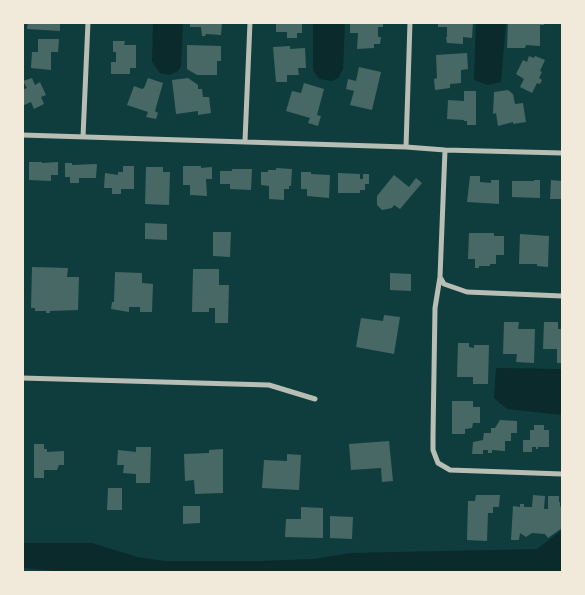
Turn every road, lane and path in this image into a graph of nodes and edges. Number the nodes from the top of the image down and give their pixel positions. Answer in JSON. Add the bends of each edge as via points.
{"nodes":[{"id":1,"x":88,"y":22,"type":"edge"},
{"id":2,"x":250,"y":22,"type":"edge"},
{"id":3,"x":410,"y":22,"type":"edge"},
{"id":4,"x":22,"y":135,"type":"edge"},
{"id":5,"x":83,"y":137,"type":"junction"},
{"id":6,"x":245,"y":142,"type":"junction"},
{"id":7,"x":406,"y":147,"type":"junction"},
{"id":8,"x":445,"y":150,"type":"junction"},
{"id":9,"x":562,"y":153,"type":"edge"},
{"id":10,"x":440,"y":277,"type":"junction"},
{"id":11,"x":562,"y":296,"type":"edge"},
{"id":12,"x":22,"y":378,"type":"edge"},
{"id":13,"x":316,"y":399,"type":"dead end"},
{"id":14,"x":562,"y":474,"type":"edge"}],
"edges":[{"from":1,"to":5,"type":"street"},
{"from":2,"to":6,"type":"street"},
{"from":3,"to":7,"type":"street"},
{"from":4,"to":5,"type":"street"},
{"from":5,"to":6,"type":"street"},
{"from":6,"to":7,"type":"street"},
{"from":7,"to":8,"type":"street"},
{"from":8,"to":9,"type":"street"},
{"from":8,"to":10,"type":"street"},
{"from":10,"to":11,"type":"street","via":[[444,284],[467,292]]},
{"from":10,"to":14,"type":"street","via":[[435,308],[433,436],[433,450],[438,462],[450,470]]},
{"from":12,"to":13,"type":"street","via":[[269,385]]}]}
